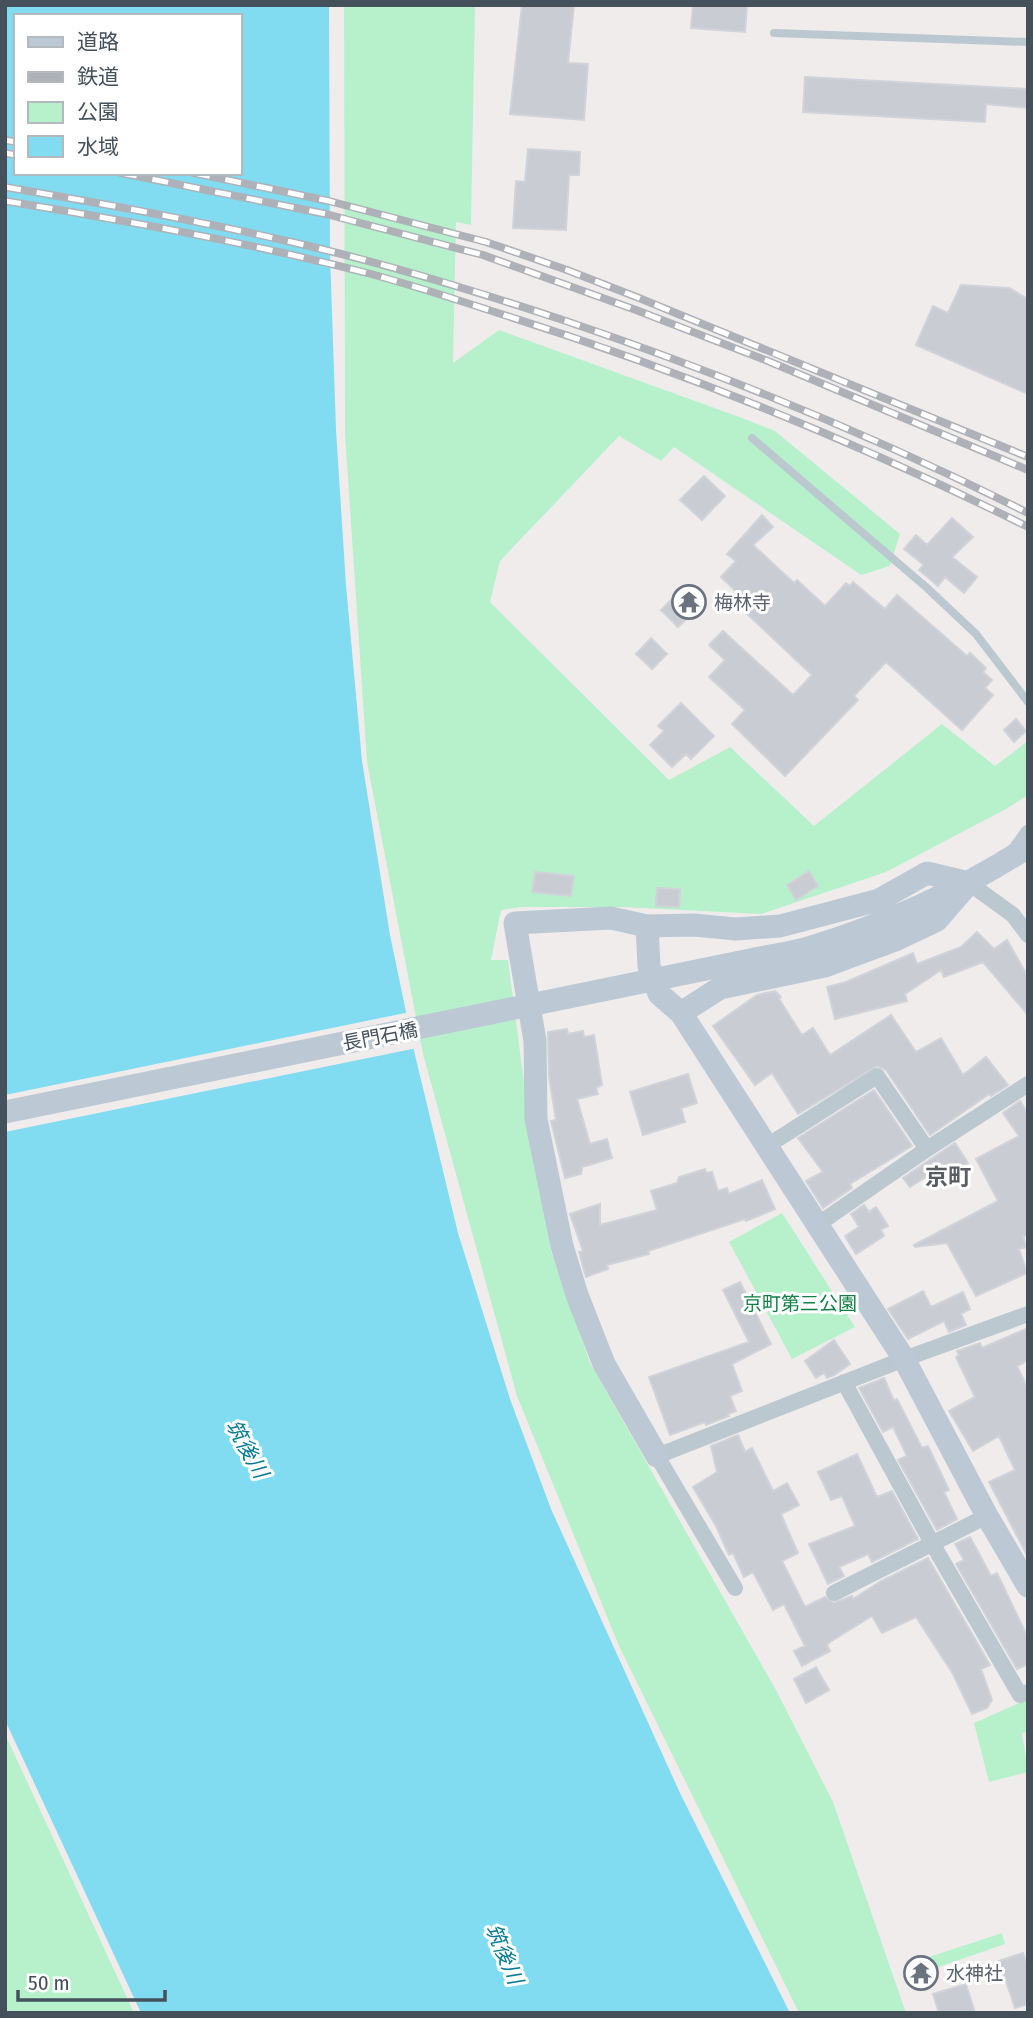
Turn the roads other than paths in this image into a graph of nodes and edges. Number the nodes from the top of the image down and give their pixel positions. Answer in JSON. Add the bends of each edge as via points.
{"nodes":[{"id":1,"x":774,"y":33,"type":"dead end"},
{"id":2,"x":1028,"y":42,"type":"edge"},
{"id":3,"x":752,"y":438,"type":"dead end"},
{"id":4,"x":1028,"y":702,"type":"edge"},
{"id":5,"x":1028,"y":833,"type":"edge"},
{"id":6,"x":1018,"y":853,"type":"edge"},
{"id":7,"x":969,"y":883,"type":"junction"},
{"id":8,"x":1020,"y":912,"type":"edge"},
{"id":9,"x":647,"y":926,"type":"junction"},
{"id":10,"x":1028,"y":935,"type":"edge"},
{"id":11,"x":681,"y":1013,"type":"junction"},
{"id":12,"x":1027,"y":1087,"type":"edge"},
{"id":13,"x":5,"y":1112,"type":"edge"},
{"id":14,"x":767,"y":1146,"type":"junction"},
{"id":15,"x":926,"y":1149,"type":"junction"},
{"id":16,"x":817,"y":1225,"type":"junction"},
{"id":17,"x":1028,"y":1314,"type":"edge"},
{"id":18,"x":904,"y":1359,"type":"junction"},
{"id":19,"x":844,"y":1382,"type":"junction"},
{"id":20,"x":657,"y":1457,"type":"junction"},
{"id":21,"x":987,"y":1516,"type":"junction"},
{"id":22,"x":932,"y":1543,"type":"junction"},
{"id":23,"x":1028,"y":1586,"type":"edge"},
{"id":24,"x":735,"y":1588,"type":"dead end"},
{"id":25,"x":834,"y":1593,"type":"dead end"},
{"id":26,"x":1028,"y":1692,"type":"edge"}],
"edges":[{"from":1,"to":2,"type":"lane"},
{"from":3,"to":4,"type":"lane","via":[[976,634]]},
{"from":5,"to":6,"type":"street"},
{"from":6,"to":7,"type":"street"},
{"from":7,"to":8,"type":"street"},
{"from":7,"to":9,"type":"street","via":[[928,873],[879,900],[780,926]]},
{"from":7,"to":11,"type":"street","via":[[937,920],[895,940],[825,966],[720,988]]},
{"from":7,"to":13,"type":"street","name":"長門石橋","bridge":true,"via":[[914,909],[807,948]]},
{"from":8,"to":10,"type":"street"},
{"from":9,"to":11,"type":"street","via":[[649,966],[659,994]]},
{"from":9,"to":20,"type":"street","via":[[611,918],[515,923],[535,1041],[536,1119],[562,1246],[604,1364]]},
{"from":11,"to":14,"type":"street"},
{"from":12,"to":15,"type":"street"},
{"from":14,"to":15,"type":"street","via":[[877,1076]]},
{"from":14,"to":16,"type":"street"},
{"from":15,"to":16,"type":"street"},
{"from":16,"to":18,"type":"street"},
{"from":17,"to":18,"type":"street"},
{"from":18,"to":19,"type":"street"},
{"from":18,"to":21,"type":"street"},
{"from":19,"to":20,"type":"street"},
{"from":19,"to":22,"type":"street"},
{"from":20,"to":24,"type":"street"},
{"from":21,"to":22,"type":"street"},
{"from":21,"to":23,"type":"street"},
{"from":22,"to":25,"type":"street"},
{"from":22,"to":26,"type":"street","via":[[1020,1695]]}]}
